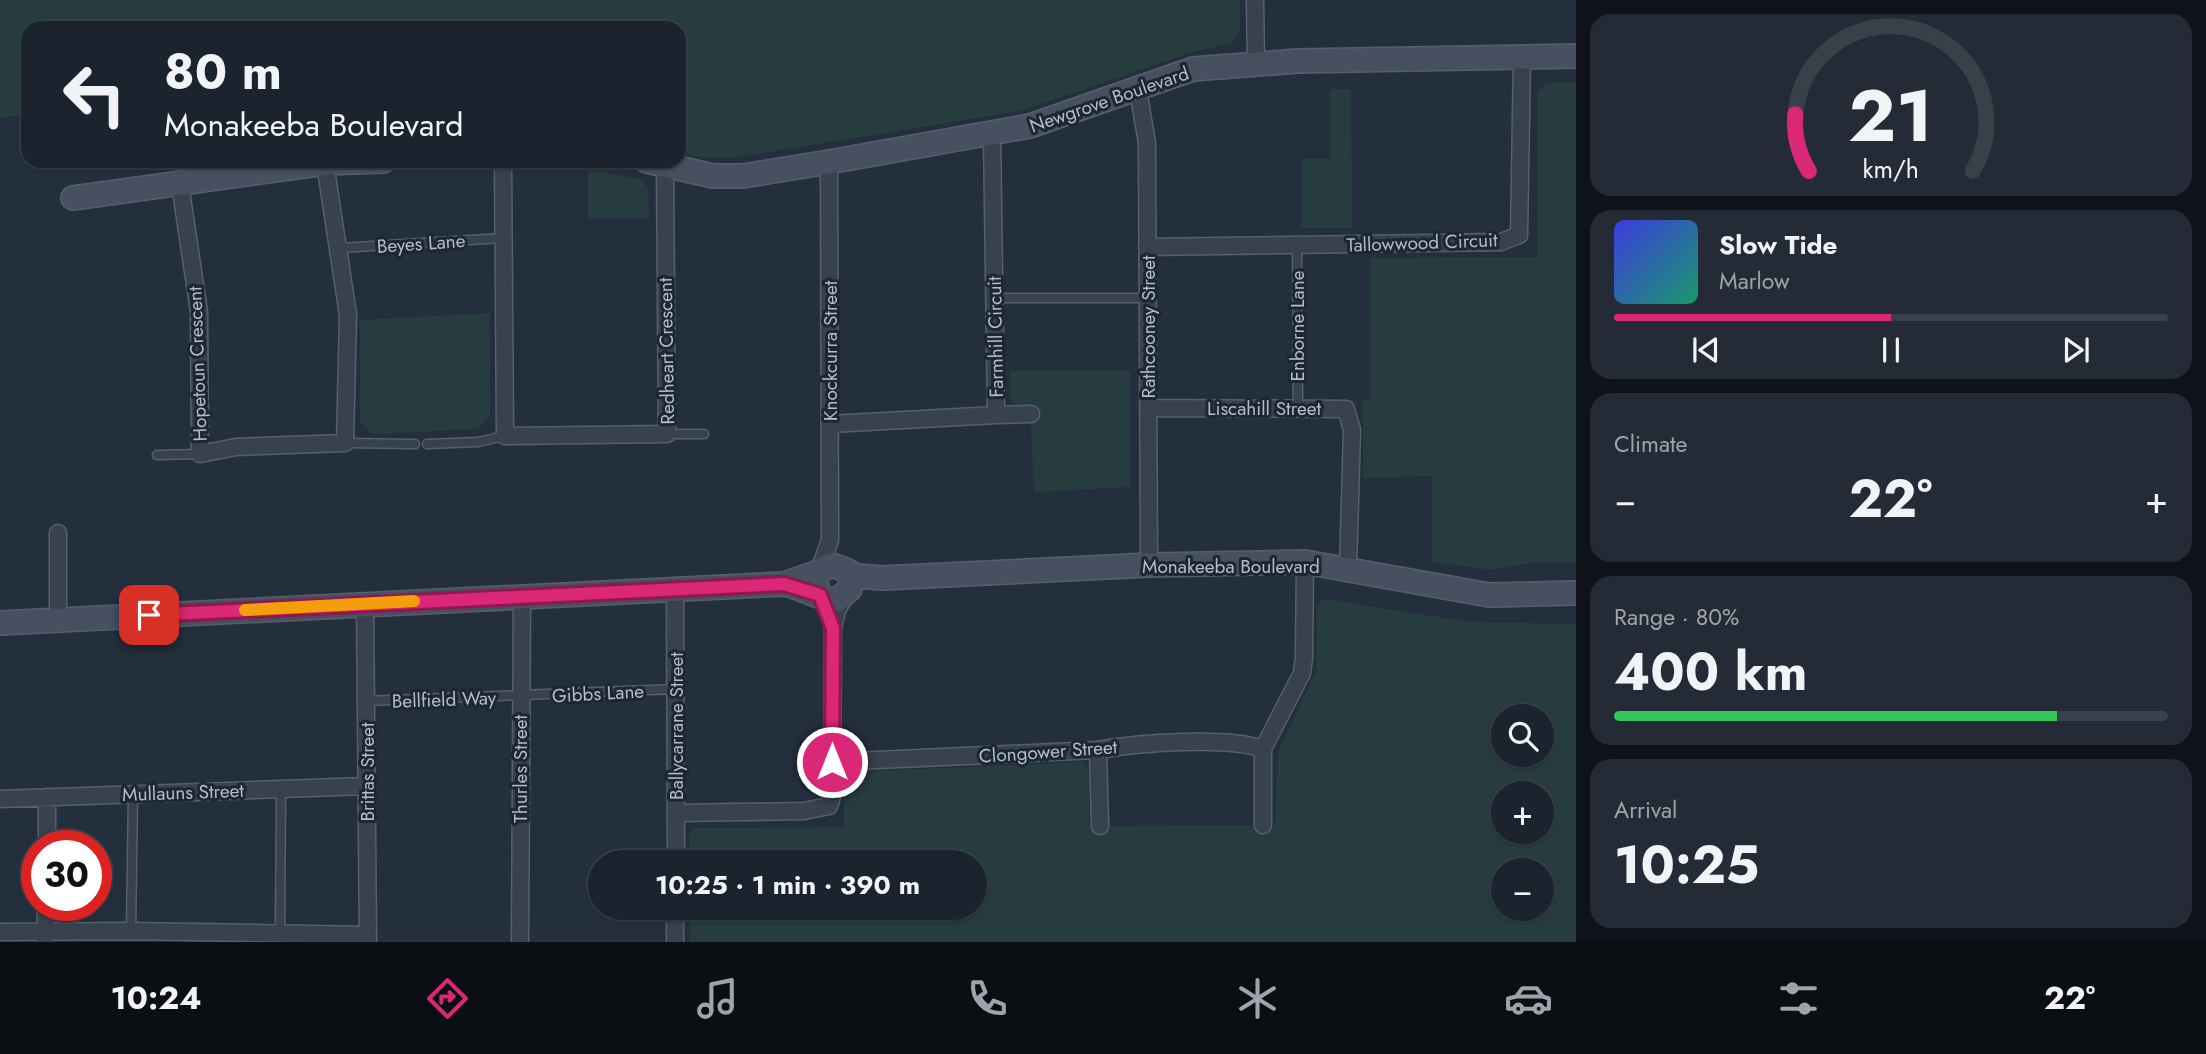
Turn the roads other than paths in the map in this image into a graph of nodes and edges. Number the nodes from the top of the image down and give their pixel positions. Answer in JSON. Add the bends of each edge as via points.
{"nodes":[{"id":1,"x":1255,"y":0,"type":"edge"},
{"id":2,"x":1576,"y":56,"type":"edge"},
{"id":3,"x":1522,"y":57,"type":"junction"},
{"id":4,"x":1256,"y":64,"type":"junction"},
{"id":5,"x":1138,"y":90,"type":"junction"},
{"id":6,"x":992,"y":134,"type":"junction"},
{"id":7,"x":829,"y":162,"type":"junction"},
{"id":8,"x":290,"y":168,"type":"edge"},
{"id":9,"x":326,"y":168,"type":"edge"},
{"id":10,"x":503,"y":168,"type":"edge"},
{"id":11,"x":656,"y":168,"type":"edge"},
{"id":12,"x":674,"y":168,"type":"edge"},
{"id":13,"x":180,"y":184,"type":"junction"},
{"id":14,"x":73,"y":198,"type":"dead end"},
{"id":15,"x":503,"y":238,"type":"junction"},
{"id":16,"x":1297,"y":245,"type":"junction"},
{"id":17,"x":1147,"y":247,"type":"junction"},
{"id":18,"x":340,"y":248,"type":"junction"},
{"id":19,"x":995,"y":298,"type":"junction"},
{"id":20,"x":1147,"y":298,"type":"junction"},
{"id":21,"x":1148,"y":408,"type":"junction"},
{"id":22,"x":1298,"y":408,"type":"junction"},
{"id":23,"x":1031,"y":414,"type":"dead end"},
{"id":24,"x":996,"y":415,"type":"junction"},
{"id":25,"x":830,"y":424,"type":"junction"},
{"id":26,"x":667,"y":434,"type":"junction"},
{"id":27,"x":704,"y":434,"type":"dead end"},
{"id":28,"x":505,"y":436,"type":"junction"},
{"id":29,"x":345,"y":443,"type":"junction"},
{"id":30,"x":415,"y":444,"type":"dead end"},
{"id":31,"x":427,"y":444,"type":"dead end"},
{"id":32,"x":200,"y":454,"type":"junction"},
{"id":33,"x":157,"y":456,"type":"dead end"},
{"id":34,"x":58,"y":533,"type":"dead end"},
{"id":35,"x":830,"y":540,"type":"junction"},
{"id":36,"x":1306,"y":562,"type":"junction"},
{"id":37,"x":1149,"y":565,"type":"junction"},
{"id":38,"x":1348,"y":568,"type":"junction"},
{"id":39,"x":845,"y":570,"type":"junction"},
{"id":40,"x":819,"y":571,"type":"junction"},
{"id":41,"x":883,"y":578,"type":"junction"},
{"id":42,"x":784,"y":584,"type":"junction"},
{"id":43,"x":675,"y":589,"type":"junction"},
{"id":44,"x":1576,"y":593,"type":"edge"},
{"id":45,"x":847,"y":594,"type":"junction"},
{"id":46,"x":820,"y":595,"type":"junction"},
{"id":47,"x":522,"y":596,"type":"junction"},
{"id":48,"x":365,"y":603,"type":"junction"},
{"id":49,"x":58,"y":620,"type":"junction"},
{"id":50,"x":0,"y":623,"type":"edge"},
{"id":51,"x":833,"y":628,"type":"junction"},
{"id":52,"x":676,"y":689,"type":"junction"},
{"id":53,"x":521,"y":697,"type":"junction"},
{"id":54,"x":366,"y":701,"type":"junction"},
{"id":55,"x":1263,"y":749,"type":"junction"},
{"id":56,"x":1098,"y":750,"type":"junction"},
{"id":57,"x":832,"y":762,"type":"junction"},
{"id":58,"x":367,"y":786,"type":"junction"},
{"id":59,"x":281,"y":789,"type":"junction"},
{"id":60,"x":133,"y":794,"type":"junction"},
{"id":61,"x":47,"y":797,"type":"junction"},
{"id":62,"x":0,"y":799,"type":"edge"},
{"id":63,"x":676,"y":813,"type":"junction"},
{"id":64,"x":1100,"y":825,"type":"dead end"},
{"id":65,"x":1263,"y":825,"type":"dead end"},
{"id":66,"x":47,"y":830,"type":"edge"},
{"id":67,"x":676,"y":850,"type":"edge"},
{"id":68,"x":675,"y":920,"type":"edge"},
{"id":69,"x":131,"y":931,"type":"junction"},
{"id":70,"x":0,"y":932,"type":"edge"},
{"id":71,"x":280,"y":934,"type":"junction"},
{"id":72,"x":45,"y":937,"type":"edge"},
{"id":73,"x":368,"y":939,"type":"edge"},
{"id":74,"x":520,"y":942,"type":"edge"},
{"id":75,"x":675,"y":942,"type":"edge"}],
"edges":[{"from":1,"to":4,"type":"street"},
{"from":2,"to":3,"type":"street","name":"Newgrove Boulevard"},
{"from":3,"to":4,"type":"street","name":"Newgrove Boulevard"},
{"from":3,"to":16,"type":"street","name":"Tallowwood Circuit","via":[[1519,234],[1501,242]]},
{"from":4,"to":5,"type":"street","name":"Newgrove Boulevard","via":[[1194,69]]},
{"from":5,"to":6,"type":"street","name":"Newgrove Boulevard"},
{"from":5,"to":17,"type":"street","name":"Rathcooney Street","via":[[1147,143]]},
{"from":6,"to":7,"type":"street","name":"Newgrove Boulevard"},
{"from":6,"to":19,"type":"street","name":"Farmhill Circuit"},
{"from":7,"to":12,"type":"street","name":"Newgrove Boulevard","via":[[713,177]]},
{"from":7,"to":25,"type":"street","name":"Knockcurra Street"},
{"from":8,"to":13,"type":"street"},
{"from":9,"to":18,"type":"street"},
{"from":10,"to":15,"type":"street"},
{"from":11,"to":26,"type":"street","name":"Redheart Crescent"},
{"from":13,"to":14,"type":"street"},
{"from":13,"to":32,"type":"street","name":"Hopetoun Crescent","via":[[199,312]]},
{"from":15,"to":18,"type":"lane","name":"Beyes Lane"},
{"from":15,"to":28,"type":"street"},
{"from":16,"to":17,"type":"street","name":"Tallowwood Circuit"},
{"from":16,"to":22,"type":"lane","name":"Enborne Lane"},
{"from":17,"to":20,"type":"street","name":"Rathcooney Street"},
{"from":18,"to":29,"type":"street","via":[[348,315]]},
{"from":19,"to":20,"type":"lane"},
{"from":19,"to":24,"type":"street","name":"Farmhill Circuit"},
{"from":20,"to":21,"type":"street","name":"Rathcooney Street"},
{"from":21,"to":22,"type":"street","name":"Liscahill Street"},
{"from":21,"to":37,"type":"street","name":"Rathcooney Street"},
{"from":22,"to":38,"type":"street","name":"Liscahill Street","via":[[1346,410],[1350,419]]},
{"from":23,"to":24,"type":"street"},
{"from":24,"to":25,"type":"street","name":"Farmhill Circuit"},
{"from":25,"to":35,"type":"street","name":"Knockcurra Street"},
{"from":26,"to":27,"type":"lane"},
{"from":26,"to":28,"type":"street","name":"Redheart Crescent"},
{"from":28,"to":31,"type":"lane"},
{"from":29,"to":30,"type":"lane"},
{"from":29,"to":32,"type":"street","name":"Hopetoun Crescent","via":[[236,447]]},
{"from":32,"to":33,"type":"lane"},
{"from":34,"to":49,"type":"street"},
{"from":35,"to":39,"type":"street","name":"Knockcurra Street"},
{"from":35,"to":40,"type":"street","name":"Knockcurra Street"},
{"from":36,"to":37,"type":"street","name":"Monakeeba Boulevard"},
{"from":36,"to":38,"type":"street","name":"Monakeeba Boulevard"},
{"from":36,"to":55,"type":"street","via":[[1302,673]]},
{"from":37,"to":41,"type":"street","name":"Monakeeba Boulevard"},
{"from":38,"to":44,"type":"street","name":"Monakeeba Boulevard","via":[[1489,595]]},
{"from":39,"to":40,"type":"street","via":[[832,565]]},
{"from":39,"to":41,"type":"street","name":"Monakeeba Boulevard","via":[[856,576]]},
{"from":39,"to":45,"type":"street","via":[[851,584]]},
{"from":40,"to":42,"type":"street"},
{"from":40,"to":46,"type":"street","via":[[815,581]]},
{"from":41,"to":45,"type":"street","name":"Monakeeba Boulevard"},
{"from":42,"to":43,"type":"street"},
{"from":42,"to":46,"type":"street"},
{"from":43,"to":47,"type":"street"},
{"from":43,"to":52,"type":"street","name":"Ballycarrane Street"},
{"from":45,"to":46,"type":"street","via":[[831,600]]},
{"from":45,"to":51,"type":"street"},
{"from":46,"to":51,"type":"street"},
{"from":47,"to":48,"type":"street"},
{"from":47,"to":53,"type":"street","name":"Thurles Street"},
{"from":48,"to":49,"type":"street"},
{"from":48,"to":54,"type":"street","name":"Brittas Street"},
{"from":49,"to":50,"type":"street"},
{"from":51,"to":57,"type":"street"},
{"from":52,"to":53,"type":"lane","name":"Gibbs Lane"},
{"from":52,"to":63,"type":"street","name":"Ballycarrane Street"},
{"from":53,"to":54,"type":"lane","name":"Bellfield Way"},
{"from":53,"to":74,"type":"street","name":"Thurles Street"},
{"from":54,"to":58,"type":"street","name":"Brittas Street"},
{"from":55,"to":56,"type":"street","name":"Clongower Street","via":[[1240,743]]},
{"from":55,"to":65,"type":"street"},
{"from":56,"to":57,"type":"street","name":"Clongower Street"},
{"from":56,"to":64,"type":"street"},
{"from":57,"to":63,"type":"street","via":[[832,797],[823,809]]},
{"from":58,"to":59,"type":"street","name":"Mullauns Street"},
{"from":58,"to":73,"type":"street","name":"Brittas Street"},
{"from":59,"to":60,"type":"street","name":"Mullauns Street"},
{"from":59,"to":71,"type":"lane"},
{"from":60,"to":61,"type":"street","name":"Mullauns Street"},
{"from":60,"to":69,"type":"lane"},
{"from":61,"to":62,"type":"street","name":"Mullauns Street"},
{"from":61,"to":66,"type":"street"},
{"from":63,"to":67,"type":"street","name":"Ballycarrane Street"},
{"from":68,"to":75,"type":"street"},
{"from":69,"to":71,"type":"street"},
{"from":69,"to":72,"type":"street"},
{"from":70,"to":72,"type":"street"},
{"from":71,"to":73,"type":"street"}]}
